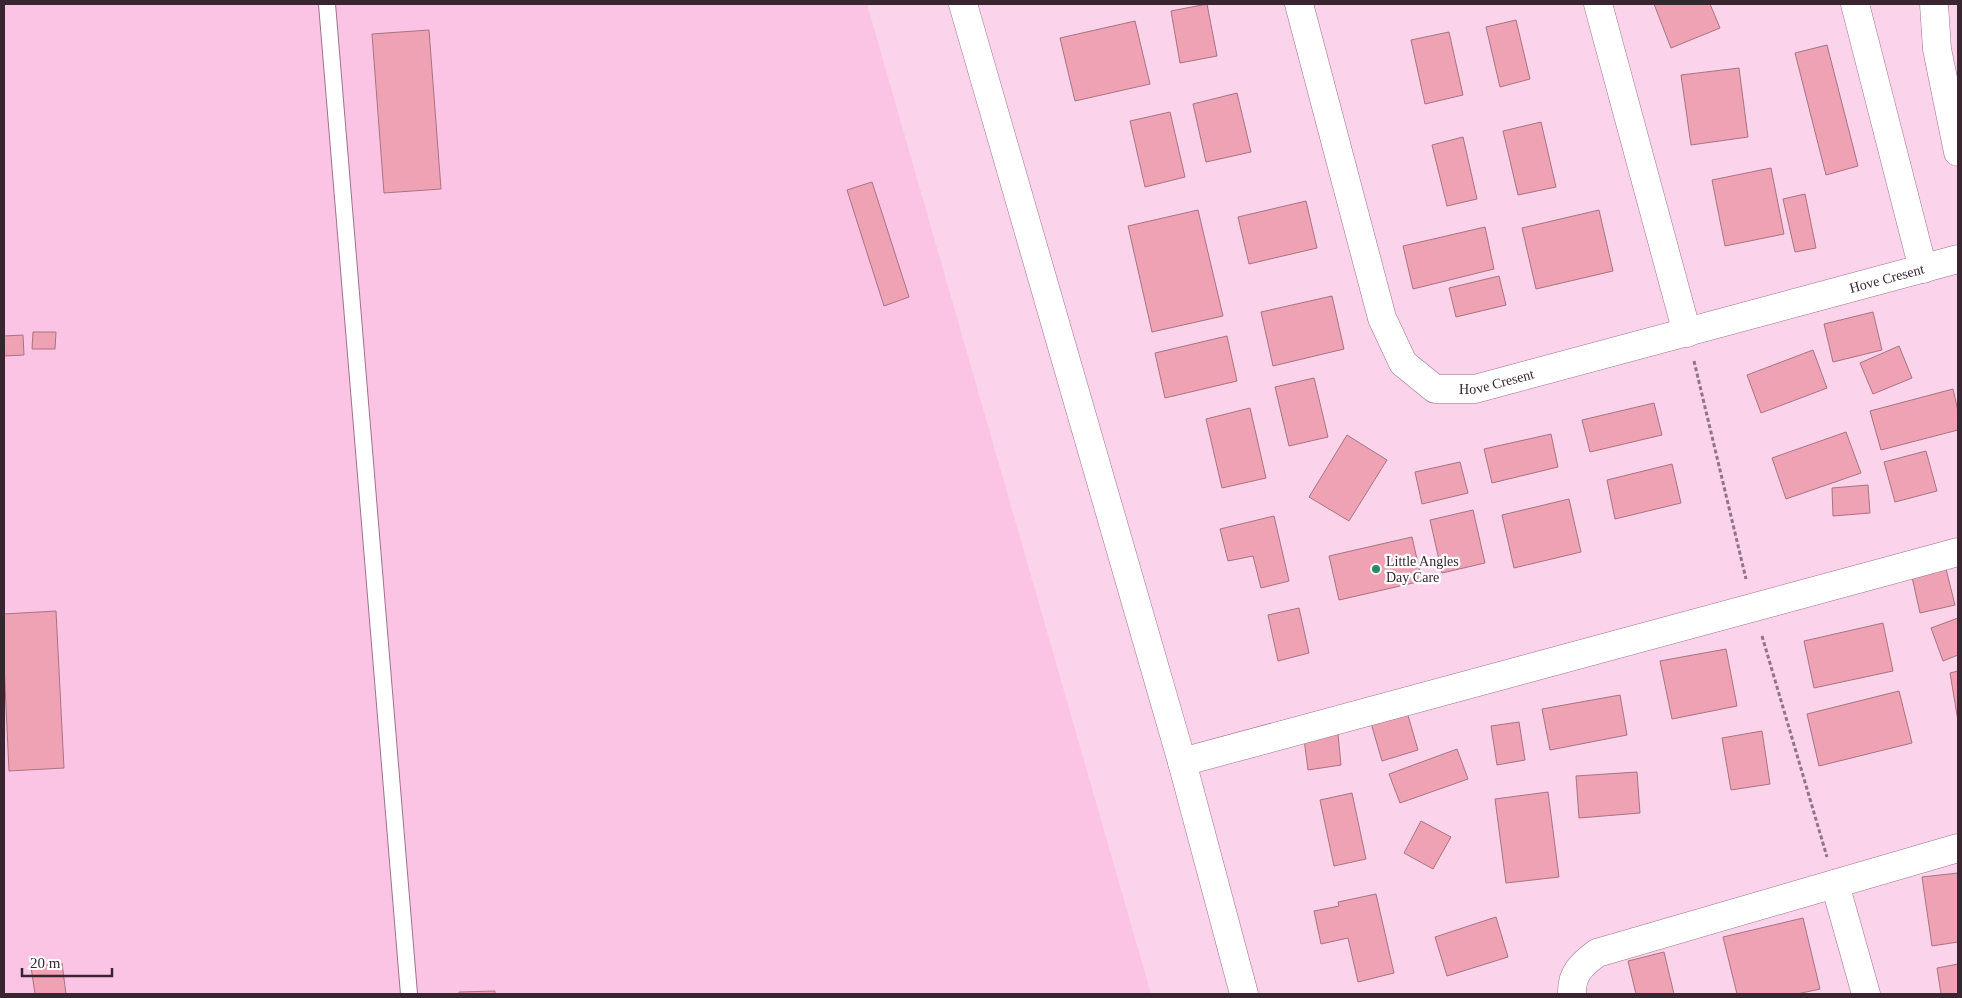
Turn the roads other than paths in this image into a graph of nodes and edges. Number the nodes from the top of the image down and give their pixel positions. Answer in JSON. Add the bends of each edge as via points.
{"nodes":[{"id":1,"x":327,"y":4,"type":"edge"},
{"id":2,"x":963,"y":4,"type":"edge"},
{"id":3,"x":1299,"y":4,"type":"edge"},
{"id":4,"x":1598,"y":4,"type":"edge"},
{"id":5,"x":1855,"y":4,"type":"edge"},
{"id":6,"x":1934,"y":4,"type":"edge"},
{"id":7,"x":1958,"y":152,"type":"edge"},
{"id":8,"x":1958,"y":259,"type":"edge"},
{"id":9,"x":1923,"y":269,"type":"junction"},
{"id":10,"x":1687,"y":333,"type":"junction"},
{"id":11,"x":1958,"y":552,"type":"edge"},
{"id":12,"x":1182,"y":762,"type":"junction"},
{"id":13,"x":1958,"y":848,"type":"edge"},
{"id":14,"x":1836,"y":884,"type":"junction"},
{"id":15,"x":409,"y":994,"type":"edge"},
{"id":16,"x":1244,"y":994,"type":"edge"},
{"id":17,"x":1572,"y":994,"type":"edge"},
{"id":18,"x":1866,"y":994,"type":"edge"}],
"edges":[{"from":1,"to":15,"type":"lane"},
{"from":2,"to":12,"type":"street"},
{"from":3,"to":10,"type":"street","name":"Hove Cresent","via":[[1382,318],[1403,364],[1435,389],[1475,390]]},
{"from":4,"to":10,"type":"street"},
{"from":5,"to":9,"type":"street"},
{"from":6,"to":7,"type":"street","via":[[1937,49]]},
{"from":8,"to":9,"type":"street","name":"Hove Cresent"},
{"from":9,"to":10,"type":"street","name":"Hove Cresent"},
{"from":11,"to":12,"type":"street"},
{"from":12,"to":16,"type":"street"},
{"from":13,"to":14,"type":"street"},
{"from":14,"to":17,"type":"street","via":[[1597,953],[1578,970],[1573,979]]},
{"from":14,"to":18,"type":"street"}]}
